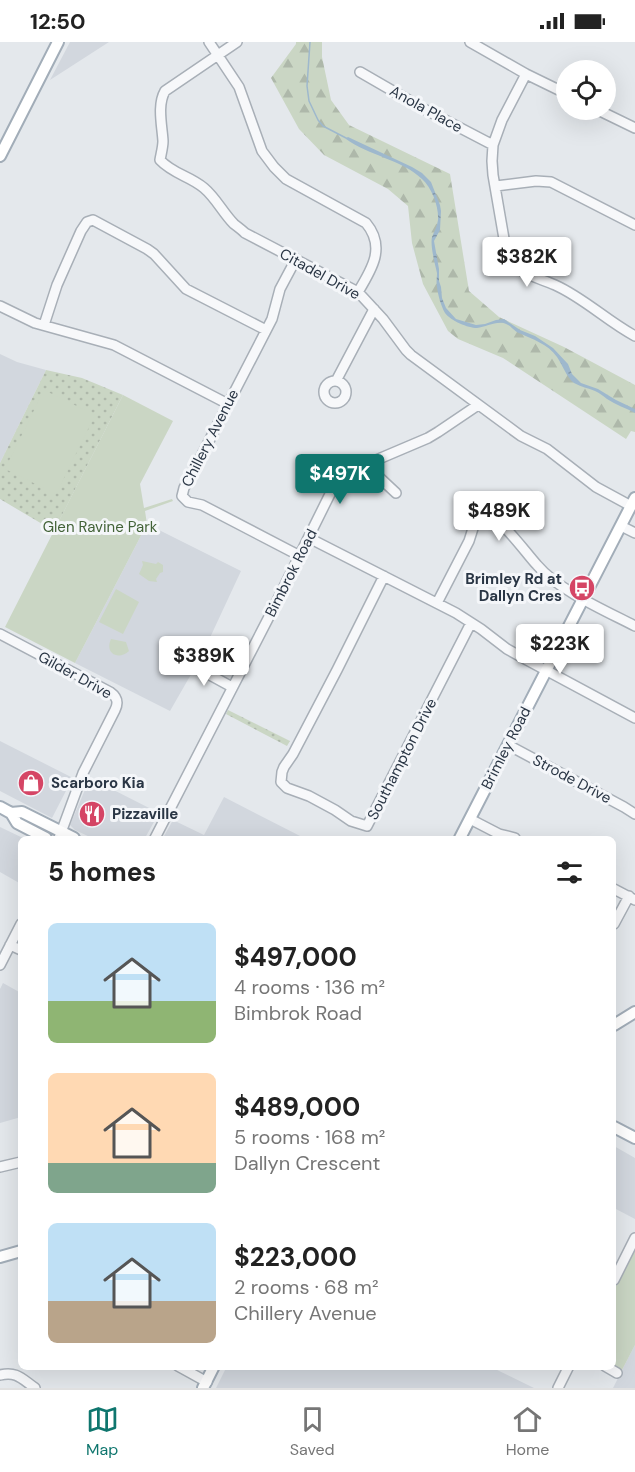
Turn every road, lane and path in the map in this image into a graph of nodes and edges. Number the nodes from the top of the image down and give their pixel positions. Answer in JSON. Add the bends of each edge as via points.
{"nodes":[{"id":1,"x":58,"y":42,"type":"edge"},
{"id":2,"x":209,"y":42,"type":"edge"},
{"id":3,"x":237,"y":42,"type":"edge"},
{"id":4,"x":470,"y":42,"type":"edge"},
{"id":5,"x":217,"y":55,"type":"junction"},
{"id":6,"x":360,"y":72,"type":"dead end"},
{"id":7,"x":526,"y":74,"type":"junction"},
{"id":8,"x":556,"y":89,"type":"edge"},
{"id":9,"x":616,"y":118,"type":"edge"},
{"id":10,"x":634,"y":126,"type":"edge"},
{"id":11,"x":493,"y":145,"type":"junction"},
{"id":12,"x":0,"y":156,"type":"edge"},
{"id":13,"x":496,"y":186,"type":"junction"},
{"id":14,"x":635,"y":225,"type":"edge"},
{"id":15,"x":296,"y":259,"type":"junction"},
{"id":16,"x":358,"y":292,"type":"junction"},
{"id":17,"x":0,"y":306,"type":"edge"},
{"id":18,"x":374,"y":309,"type":"junction"},
{"id":19,"x":44,"y":326,"type":"junction"},
{"id":20,"x":266,"y":330,"type":"junction"},
{"id":21,"x":635,"y":336,"type":"edge"},
{"id":22,"x":336,"y":381,"type":"dead end"},
{"id":23,"x":228,"y":404,"type":"junction"},
{"id":24,"x":478,"y":405,"type":"junction"},
{"id":25,"x":365,"y":464,"type":"junction"},
{"id":26,"x":396,"y":493,"type":"dead end"},
{"id":27,"x":633,"y":502,"type":"edge"},
{"id":28,"x":621,"y":526,"type":"junction"},
{"id":29,"x":635,"y":534,"type":"edge"},
{"id":30,"x":309,"y":538,"type":"junction"},
{"id":31,"x":300,"y":556,"type":"junction"},
{"id":32,"x":384,"y":576,"type":"junction"},
{"id":33,"x":584,"y":598,"type":"junction"},
{"id":34,"x":437,"y":603,"type":"junction"},
{"id":35,"x":471,"y":623,"type":"junction"},
{"id":36,"x":635,"y":626,"type":"edge"},
{"id":37,"x":0,"y":634,"type":"edge"},
{"id":38,"x":188,"y":663,"type":"dead end"},
{"id":39,"x":546,"y":671,"type":"junction"},
{"id":40,"x":232,"y":687,"type":"junction"},
{"id":41,"x":635,"y":718,"type":"edge"},
{"id":42,"x":508,"y":746,"type":"junction"},
{"id":43,"x":0,"y":807,"type":"edge"},
{"id":44,"x":11,"y":813,"type":"junction"},
{"id":45,"x":635,"y":814,"type":"edge"},
{"id":46,"x":470,"y":819,"type":"junction"},
{"id":47,"x":60,"y":835,"type":"edge"},
{"id":48,"x":42,"y":836,"type":"edge"},
{"id":49,"x":156,"y":836,"type":"edge"},
{"id":50,"x":461,"y":836,"type":"edge"},
{"id":51,"x":507,"y":836,"type":"edge"},
{"id":52,"x":616,"y":890,"type":"edge"},
{"id":53,"x":632,"y":898,"type":"edge"},
{"id":54,"x":616,"y":921,"type":"edge"},
{"id":55,"x":18,"y":930,"type":"edge"},
{"id":56,"x":10,"y":945,"type":"junction"},
{"id":57,"x":18,"y":949,"type":"edge"},
{"id":58,"x":0,"y":965,"type":"edge"},
{"id":59,"x":635,"y":1012,"type":"edge"},
{"id":60,"x":616,"y":1024,"type":"edge"},
{"id":61,"x":616,"y":1127,"type":"edge"},
{"id":62,"x":635,"y":1138,"type":"edge"},
{"id":63,"x":18,"y":1163,"type":"edge"},
{"id":64,"x":0,"y":1167,"type":"edge"},
{"id":65,"x":635,"y":1238,"type":"edge"},
{"id":66,"x":18,"y":1252,"type":"edge"},
{"id":67,"x":0,"y":1257,"type":"edge"},
{"id":68,"x":617,"y":1264,"type":"edge"},
{"id":69,"x":184,"y":1370,"type":"edge"},
{"id":70,"x":212,"y":1370,"type":"edge"},
{"id":71,"x":567,"y":1370,"type":"edge"},
{"id":72,"x":612,"y":1370,"type":"edge"},
{"id":73,"x":617,"y":1373,"type":"dead end"},
{"id":74,"x":0,"y":1375,"type":"edge"},
{"id":75,"x":205,"y":1385,"type":"edge"},
{"id":76,"x":35,"y":1388,"type":"edge"},
{"id":77,"x":558,"y":1388,"type":"edge"}],
"edges":[{"from":1,"to":12,"type":"main road"},
{"from":2,"to":5,"type":"street"},
{"from":3,"to":5,"type":"street","name":"Citadel Drive"},
{"from":4,"to":7,"type":"street"},
{"from":5,"to":15,"type":"street","name":"Citadel Drive","via":[[162,96],[160,160],[167,168],[202,186],[245,233]]},
{"from":5,"to":16,"type":"street","via":[[238,87],[262,152],[274,167],[286,179],[370,228],[377,243],[376,254]]},
{"from":6,"to":11,"type":"street","name":"Anola Place"},
{"from":7,"to":8,"type":"street"},
{"from":7,"to":11,"type":"street"},
{"from":9,"to":10,"type":"street"},
{"from":11,"to":13,"type":"street"},
{"from":13,"to":14,"type":"street","via":[[551,182]]},
{"from":13,"to":21,"type":"street","via":[[504,246],[512,264],[567,291]]},
{"from":15,"to":16,"type":"street","name":"Citadel Drive"},
{"from":15,"to":20,"type":"street","name":"Chillery Avenue","via":[[280,289]]},
{"from":16,"to":18,"type":"street","name":"Citadel Drive"},
{"from":17,"to":19,"type":"street"},
{"from":18,"to":22,"type":"street"},
{"from":18,"to":24,"type":"street","name":"Citadel Drive","via":[[406,350]]},
{"from":19,"to":20,"type":"street","via":[[81,231],[93,220],[154,254],[186,289]]},
{"from":19,"to":23,"type":"street","via":[[114,345]]},
{"from":20,"to":23,"type":"street","name":"Chillery Avenue"},
{"from":23,"to":31,"type":"street","name":"Chillery Avenue","via":[[182,496]]},
{"from":24,"to":25,"type":"street","name":"Bimbrok Road","via":[[428,438]]},
{"from":24,"to":27,"type":"street","name":"Citadel Drive","via":[[521,436],[547,449],[596,487]]},
{"from":25,"to":26,"type":"street"},
{"from":25,"to":30,"type":"street","name":"Bimbrok Road","via":[[348,472],[332,490]]},
{"from":27,"to":28,"type":"main road","name":"Brimley Road"},
{"from":28,"to":29,"type":"street"},
{"from":28,"to":33,"type":"main road","name":"Brimley Road"},
{"from":30,"to":31,"type":"street","name":"Bimbrok Road"},
{"from":30,"to":32,"type":"street"},
{"from":31,"to":40,"type":"street","name":"Bimbrok Road"},
{"from":32,"to":34,"type":"street"},
{"from":32,"to":35,"type":"street","name":"Southampton Drive","via":[[282,772],[281,782],[287,788],[367,826]]},
{"from":33,"to":34,"type":"street","via":[[548,577],[496,520],[484,514],[475,522]]},
{"from":33,"to":36,"type":"street"},
{"from":33,"to":39,"type":"main road","name":"Brimley Road"},
{"from":34,"to":35,"type":"street"},
{"from":35,"to":39,"type":"street"},
{"from":37,"to":47,"type":"street","name":"Gilder Drive","via":[[116,696],[116,710],[83,773]]},
{"from":38,"to":40,"type":"street"},
{"from":39,"to":41,"type":"street"},
{"from":39,"to":42,"type":"main road","name":"Brimley Road"},
{"from":40,"to":49,"type":"street","name":"Bimbrok Road"},
{"from":42,"to":45,"type":"street","name":"Strode Drive"},
{"from":42,"to":46,"type":"main road","name":"Brimley Road"},
{"from":43,"to":44,"type":"main road"},
{"from":44,"to":47,"type":"main road","via":[[22,812]]},
{"from":44,"to":48,"type":"main road","via":[[17,823]]},
{"from":46,"to":50,"type":"main road","name":"Brimley Road"},
{"from":46,"to":51,"type":"street"},
{"from":52,"to":53,"type":"street"},
{"from":53,"to":54,"type":"street"},
{"from":55,"to":56,"type":"street"},
{"from":56,"to":57,"type":"street"},
{"from":56,"to":58,"type":"street"},
{"from":59,"to":60,"type":"main road"},
{"from":61,"to":62,"type":"main road"},
{"from":63,"to":64,"type":"street"},
{"from":65,"to":68,"type":"street"},
{"from":66,"to":67,"type":"main road"},
{"from":69,"to":75,"type":"street"},
{"from":70,"to":75,"type":"main road"},
{"from":71,"to":77,"type":"street"},
{"from":72,"to":73,"type":"street"},
{"from":74,"to":76,"type":"street","via":[[17,1375]]}]}
